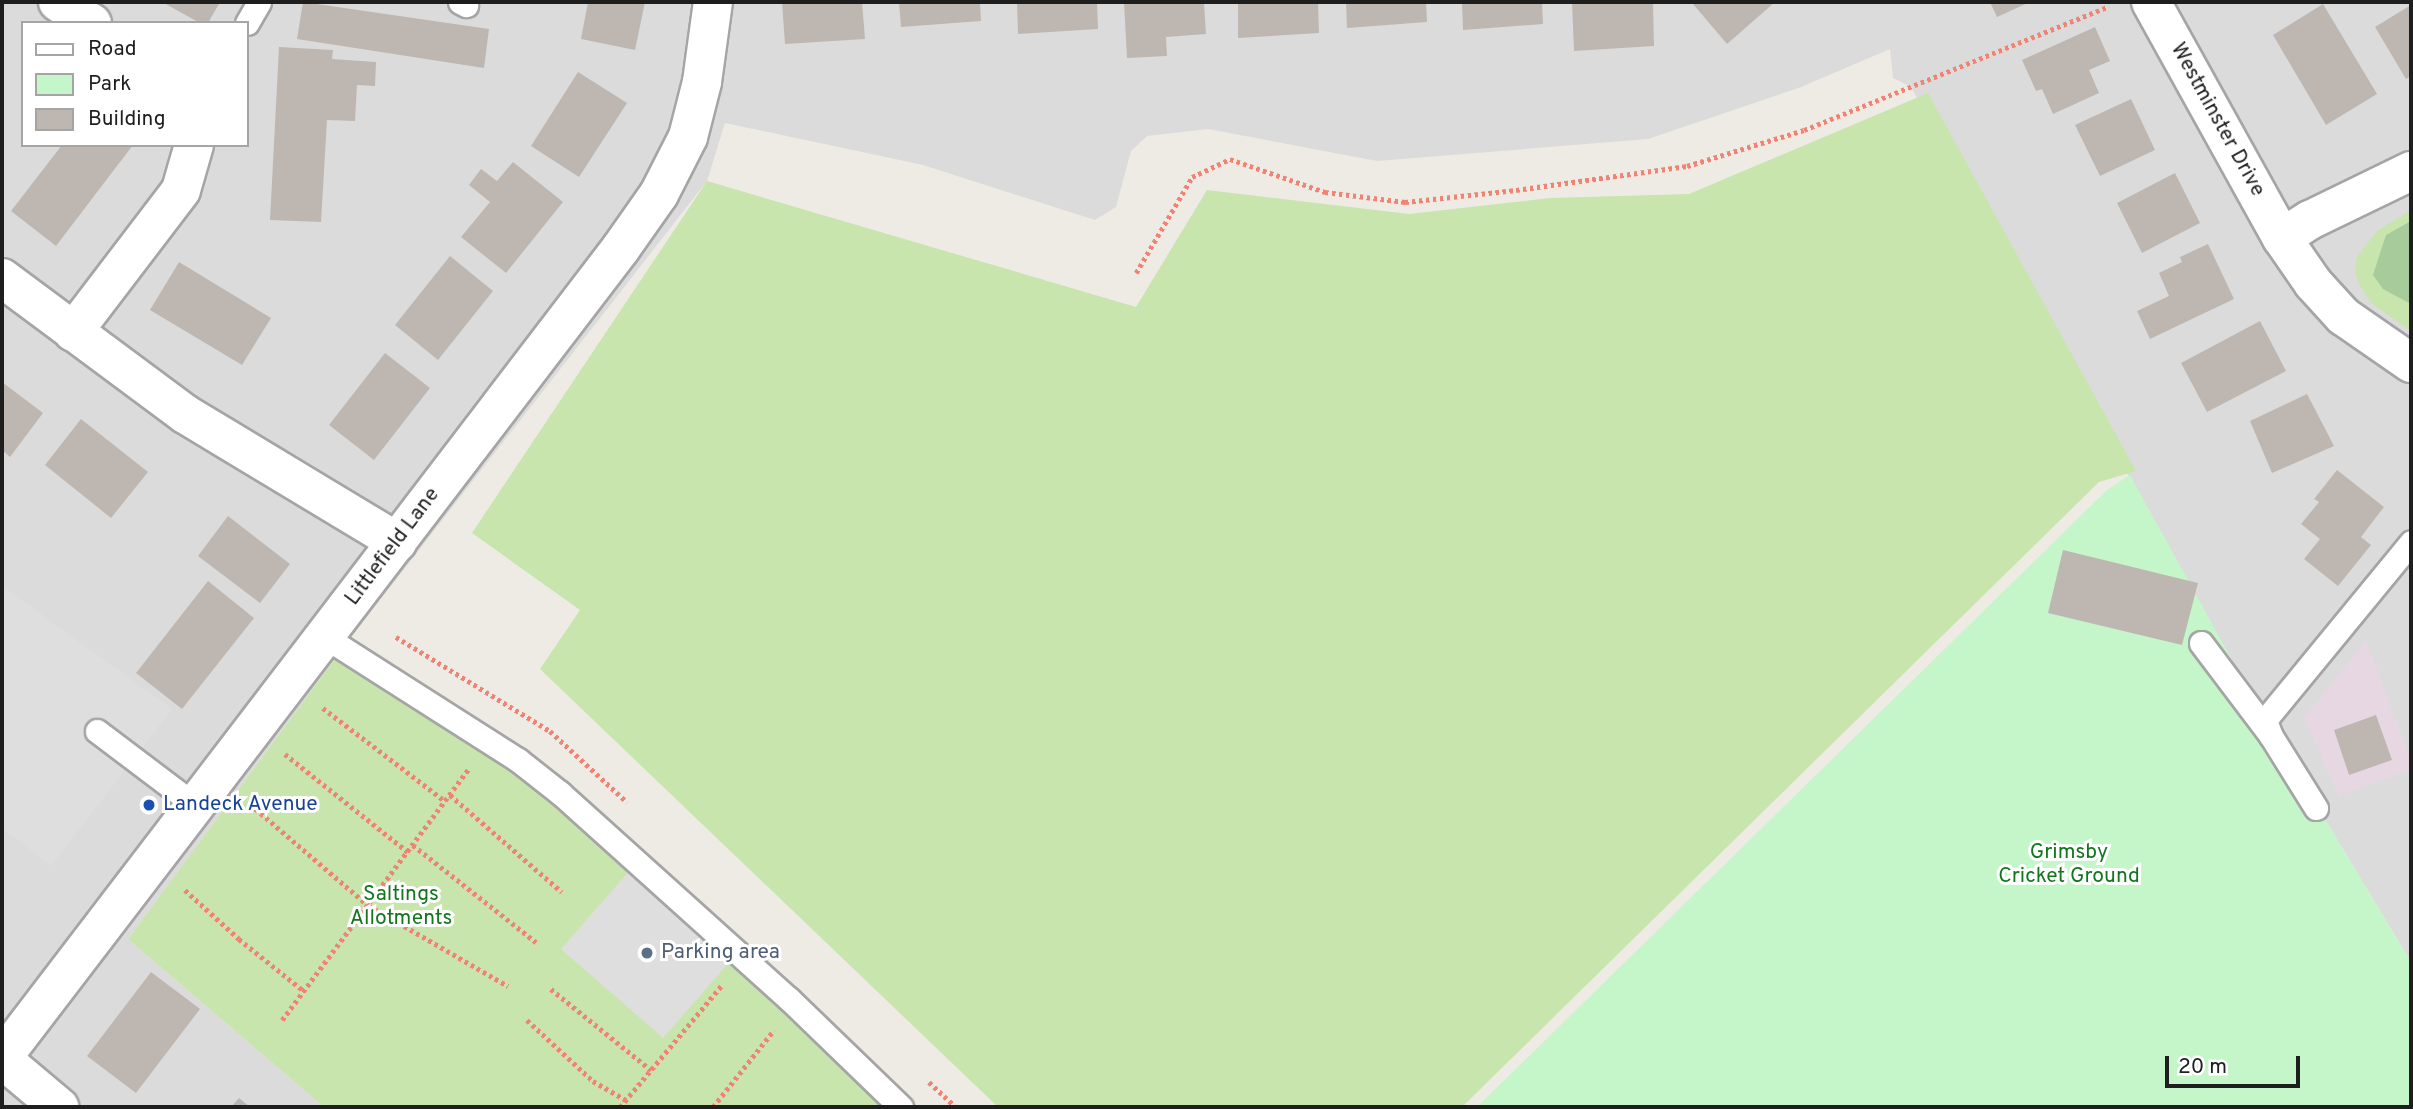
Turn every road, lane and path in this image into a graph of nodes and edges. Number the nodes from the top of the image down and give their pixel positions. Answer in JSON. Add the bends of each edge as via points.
{"nodes":[{"id":1,"x":58,"y":2,"type":"edge"},
{"id":2,"x":259,"y":2,"type":"edge"},
{"id":3,"x":713,"y":2,"type":"edge"},
{"id":4,"x":2118,"y":2,"type":"edge"},
{"id":5,"x":2151,"y":2,"type":"edge"},
{"id":6,"x":89,"y":21,"type":"edge"},
{"id":7,"x":248,"y":21,"type":"edge"},
{"id":8,"x":193,"y":147,"type":"edge"},
{"id":9,"x":2411,"y":171,"type":"edge"},
{"id":10,"x":2282,"y":238,"type":"junction"},
{"id":11,"x":1136,"y":273,"type":"dead end"},
{"id":12,"x":2,"y":278,"type":"edge"},
{"id":13,"x":73,"y":332,"type":"junction"},
{"id":14,"x":2411,"y":363,"type":"edge"},
{"id":15,"x":397,"y":541,"type":"junction"},
{"id":16,"x":2411,"y":542,"type":"edge"},
{"id":17,"x":325,"y":637,"type":"junction"},
{"id":18,"x":2201,"y":643,"type":"dead end"},
{"id":19,"x":318,"y":705,"type":"dead end"},
{"id":20,"x":97,"y":731,"type":"dead end"},
{"id":21,"x":2271,"y":736,"type":"junction"},
{"id":22,"x":490,"y":741,"type":"junction"},
{"id":23,"x":284,"y":754,"type":"dead end"},
{"id":24,"x":450,"y":795,"type":"junction"},
{"id":25,"x":246,"y":800,"type":"dead end"},
{"id":26,"x":445,"y":801,"type":"junction"},
{"id":27,"x":195,"y":805,"type":"junction"},
{"id":28,"x":2316,"y":808,"type":"dead end"},
{"id":29,"x":413,"y":845,"type":"junction"},
{"id":30,"x":408,"y":852,"type":"junction"},
{"id":31,"x":177,"y":883,"type":"dead end"},
{"id":32,"x":562,"y":892,"type":"dead end"},
{"id":33,"x":368,"y":905,"type":"junction"},
{"id":34,"x":537,"y":942,"type":"dead end"},
{"id":35,"x":744,"y":959,"type":"junction"},
{"id":36,"x":508,"y":986,"type":"dead end"},
{"id":37,"x":551,"y":989,"type":"dead end"},
{"id":38,"x":304,"y":991,"type":"junction"},
{"id":39,"x":794,"y":1004,"type":"junction"},
{"id":40,"x":282,"y":1020,"type":"dead end"},
{"id":41,"x":527,"y":1020,"type":"dead end"},
{"id":42,"x":2,"y":1058,"type":"edge"},
{"id":43,"x":651,"y":1070,"type":"junction"},
{"id":44,"x":626,"y":1101,"type":"junction"},
{"id":45,"x":59,"y":1107,"type":"edge"},
{"id":46,"x":620,"y":1107,"type":"edge"},
{"id":47,"x":713,"y":1107,"type":"edge"},
{"id":48,"x":901,"y":1107,"type":"edge"}],
"edges":[{"from":1,"to":6,"type":"street"},
{"from":2,"to":7,"type":"lane"},
{"from":3,"to":15,"type":"street","name":"Littlefield Lane","via":[[702,82],[688,137],[659,194]]},
{"from":4,"to":11,"type":"path","via":[[1817,125],[1687,166],[1405,202],[1325,192],[1230,159],[1192,177]]},
{"from":5,"to":10,"type":"street","name":"Westminster Drive"},
{"from":8,"to":13,"type":"street","via":[[180,190]]},
{"from":9,"to":10,"type":"street"},
{"from":10,"to":14,"type":"street","name":"Westminster Drive","via":[[2343,316]]},
{"from":12,"to":13,"type":"street"},
{"from":13,"to":15,"type":"street","via":[[185,414]]},
{"from":15,"to":17,"type":"street","name":"Littlefield Lane"},
{"from":16,"to":21,"type":"lane","via":[[2265,720]]},
{"from":17,"to":22,"type":"lane"},
{"from":17,"to":27,"type":"street","name":"Littlefield Lane"},
{"from":18,"to":21,"type":"lane"},
{"from":19,"to":26,"type":"path"},
{"from":20,"to":27,"type":"lane"},
{"from":21,"to":28,"type":"lane"},
{"from":22,"to":24,"type":"path"},
{"from":22,"to":35,"type":"lane","via":[[560,793]]},
{"from":23,"to":30,"type":"path"},
{"from":24,"to":26,"type":"path"},
{"from":24,"to":32,"type":"path"},
{"from":25,"to":33,"type":"path"},
{"from":26,"to":29,"type":"path"},
{"from":27,"to":42,"type":"street","name":"Littlefield Lane"},
{"from":29,"to":30,"type":"path"},
{"from":29,"to":34,"type":"path"},
{"from":30,"to":33,"type":"path"},
{"from":31,"to":38,"type":"path"},
{"from":33,"to":36,"type":"path"},
{"from":33,"to":38,"type":"path"},
{"from":35,"to":39,"type":"lane"},
{"from":35,"to":43,"type":"path"},
{"from":37,"to":43,"type":"path"},
{"from":38,"to":40,"type":"path"},
{"from":39,"to":47,"type":"path"},
{"from":39,"to":48,"type":"lane"},
{"from":41,"to":44,"type":"path","via":[[593,1081]]},
{"from":42,"to":45,"type":"street"},
{"from":43,"to":44,"type":"path"},
{"from":44,"to":46,"type":"path"}]}
